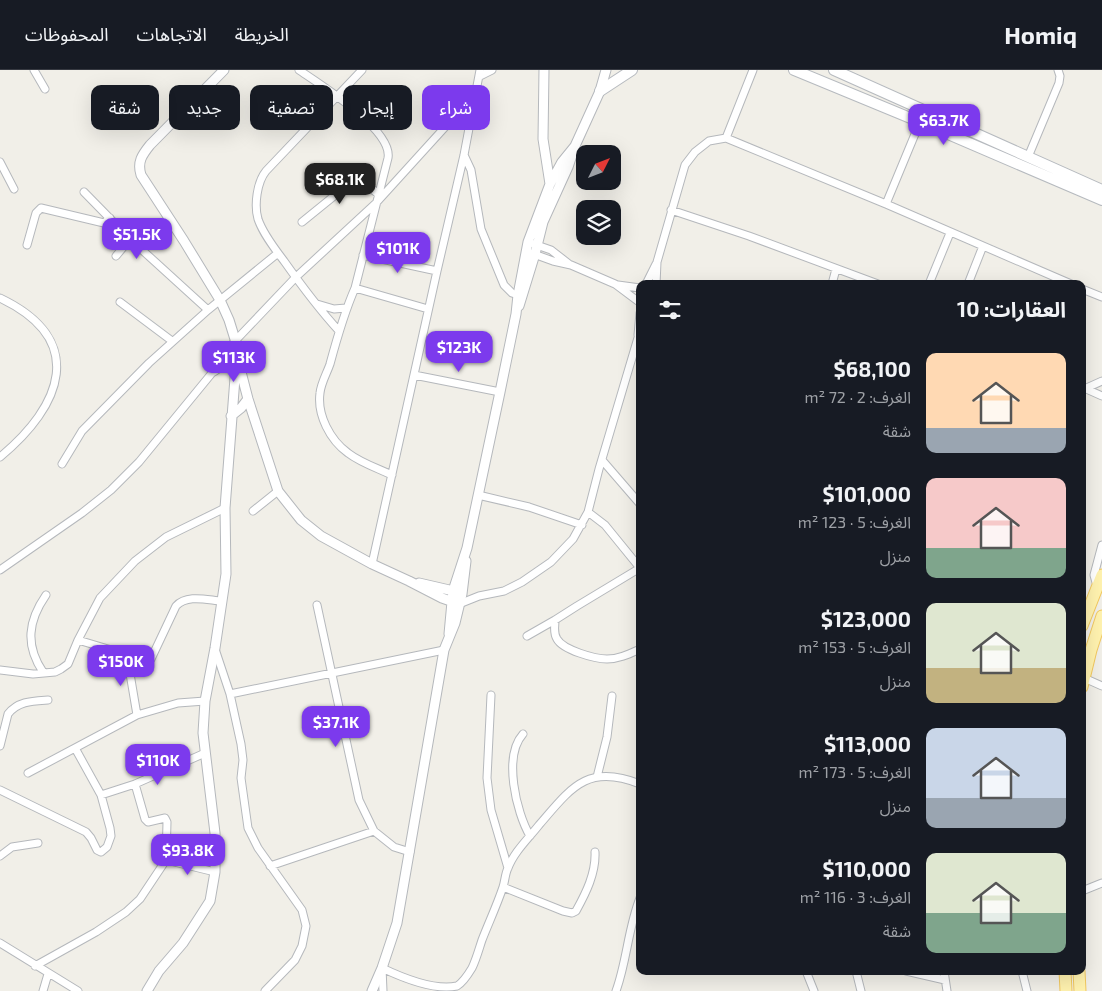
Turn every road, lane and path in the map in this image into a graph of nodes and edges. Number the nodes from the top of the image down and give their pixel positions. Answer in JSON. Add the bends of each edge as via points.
{"nodes":[{"id":1,"x":34,"y":70,"type":"edge"},
{"id":2,"x":224,"y":70,"type":"edge"},
{"id":3,"x":299,"y":70,"type":"edge"},
{"id":4,"x":362,"y":70,"type":"edge"},
{"id":5,"x":492,"y":70,"type":"edge"},
{"id":6,"x":544,"y":70,"type":"edge"},
{"id":7,"x":610,"y":70,"type":"edge"},
{"id":8,"x":632,"y":70,"type":"edge"},
{"id":9,"x":753,"y":70,"type":"edge"},
{"id":10,"x":794,"y":70,"type":"edge"},
{"id":11,"x":834,"y":70,"type":"edge"},
{"id":12,"x":1058,"y":70,"type":"edge"},
{"id":13,"x":480,"y":73,"type":"edge"},
{"id":14,"x":605,"y":74,"type":"edge"},
{"id":15,"x":45,"y":89,"type":"dead end"},
{"id":16,"x":600,"y":91,"type":"junction"},
{"id":17,"x":337,"y":97,"type":"junction"},
{"id":18,"x":920,"y":122,"type":"junction"},
{"id":19,"x":442,"y":130,"type":"edge"},
{"id":20,"x":469,"y":130,"type":"edge"},
{"id":21,"x":726,"y":138,"type":"junction"},
{"id":22,"x":575,"y":146,"type":"junction"},
{"id":23,"x":464,"y":155,"type":"junction"},
{"id":24,"x":1028,"y":157,"type":"junction"},
{"id":25,"x":0,"y":162,"type":"edge"},
{"id":26,"x":550,"y":184,"type":"junction"},
{"id":27,"x":14,"y":189,"type":"dead end"},
{"id":28,"x":1102,"y":190,"type":"edge"},
{"id":29,"x":84,"y":192,"type":"dead end"},
{"id":30,"x":378,"y":194,"type":"junction"},
{"id":31,"x":1102,"y":200,"type":"edge"},
{"id":32,"x":376,"y":203,"type":"junction"},
{"id":33,"x":886,"y":204,"type":"junction"},
{"id":34,"x":671,"y":210,"type":"junction"},
{"id":35,"x":110,"y":218,"type":"junction"},
{"id":36,"x":302,"y":222,"type":"dead end"},
{"id":37,"x":950,"y":233,"type":"junction"},
{"id":38,"x":130,"y":239,"type":"junction"},
{"id":39,"x":27,"y":245,"type":"dead end"},
{"id":40,"x":983,"y":246,"type":"junction"},
{"id":41,"x":532,"y":248,"type":"junction"},
{"id":42,"x":278,"y":252,"type":"junction"},
{"id":43,"x":116,"y":256,"type":"dead end"},
{"id":44,"x":363,"y":256,"type":"junction"},
{"id":45,"x":657,"y":262,"type":"junction"},
{"id":46,"x":836,"y":269,"type":"junction"},
{"id":47,"x":437,"y":271,"type":"junction"},
{"id":48,"x":296,"y":277,"type":"junction"},
{"id":49,"x":648,"y":280,"type":"edge"},
{"id":50,"x":656,"y":280,"type":"edge"},
{"id":51,"x":833,"y":280,"type":"edge"},
{"id":52,"x":867,"y":280,"type":"edge"},
{"id":53,"x":931,"y":280,"type":"edge"},
{"id":54,"x":970,"y":280,"type":"edge"},
{"id":55,"x":1054,"y":280,"type":"edge"},
{"id":56,"x":615,"y":284,"type":"junction"},
{"id":57,"x":355,"y":288,"type":"junction"},
{"id":58,"x":636,"y":288,"type":"edge"},
{"id":59,"x":1086,"y":291,"type":"edge"},
{"id":60,"x":518,"y":295,"type":"junction"},
{"id":61,"x":0,"y":298,"type":"edge"},
{"id":62,"x":1102,"y":298,"type":"edge"},
{"id":63,"x":220,"y":300,"type":"junction"},
{"id":64,"x":636,"y":300,"type":"edge"},
{"id":65,"x":120,"y":302,"type":"dead end"},
{"id":66,"x":315,"y":303,"type":"junction"},
{"id":67,"x":346,"y":308,"type":"junction"},
{"id":68,"x":428,"y":309,"type":"junction"},
{"id":69,"x":208,"y":310,"type":"junction"},
{"id":70,"x":516,"y":314,"type":"junction"},
{"id":71,"x":339,"y":331,"type":"junction"},
{"id":72,"x":172,"y":341,"type":"junction"},
{"id":73,"x":636,"y":343,"type":"edge"},
{"id":74,"x":236,"y":344,"type":"junction"},
{"id":75,"x":239,"y":369,"type":"junction"},
{"id":76,"x":414,"y":375,"type":"junction"},
{"id":77,"x":1102,"y":381,"type":"edge"},
{"id":78,"x":1086,"y":388,"type":"edge"},
{"id":79,"x":1086,"y":390,"type":"edge"},
{"id":80,"x":500,"y":392,"type":"junction"},
{"id":81,"x":247,"y":396,"type":"junction"},
{"id":82,"x":1102,"y":396,"type":"edge"},
{"id":83,"x":232,"y":400,"type":"junction"},
{"id":84,"x":231,"y":416,"type":"junction"},
{"id":85,"x":0,"y":457,"type":"edge"},
{"id":86,"x":602,"y":460,"type":"junction"},
{"id":87,"x":62,"y":464,"type":"dead end"},
{"id":88,"x":392,"y":475,"type":"junction"},
{"id":89,"x":278,"y":491,"type":"junction"},
{"id":90,"x":478,"y":495,"type":"junction"},
{"id":91,"x":636,"y":499,"type":"edge"},
{"id":92,"x":225,"y":508,"type":"junction"},
{"id":93,"x":253,"y":511,"type":"dead end"},
{"id":94,"x":588,"y":512,"type":"junction"},
{"id":95,"x":582,"y":525,"type":"junction"},
{"id":96,"x":1102,"y":545,"type":"edge"},
{"id":97,"x":636,"y":563,"type":"edge"},
{"id":98,"x":372,"y":564,"type":"junction"},
{"id":99,"x":0,"y":570,"type":"edge"},
{"id":100,"x":636,"y":570,"type":"edge"},
{"id":101,"x":409,"y":581,"type":"junction"},
{"id":102,"x":1100,"y":581,"type":"edge"},
{"id":103,"x":46,"y":595,"type":"dead end"},
{"id":104,"x":461,"y":595,"type":"junction"},
{"id":105,"x":222,"y":601,"type":"junction"},
{"id":106,"x":455,"y":603,"type":"junction"},
{"id":107,"x":317,"y":605,"type":"dead end"},
{"id":108,"x":1086,"y":616,"type":"edge"},
{"id":109,"x":1102,"y":616,"type":"edge"},
{"id":110,"x":555,"y":620,"type":"junction"},
{"id":111,"x":526,"y":636,"type":"dead end"},
{"id":112,"x":78,"y":640,"type":"junction"},
{"id":113,"x":215,"y":648,"type":"junction"},
{"id":114,"x":444,"y":650,"type":"junction"},
{"id":115,"x":636,"y":651,"type":"edge"},
{"id":116,"x":127,"y":656,"type":"junction"},
{"id":117,"x":0,"y":670,"type":"edge"},
{"id":118,"x":1086,"y":671,"type":"edge"},
{"id":119,"x":43,"y":672,"type":"junction"},
{"id":120,"x":331,"y":673,"type":"junction"},
{"id":121,"x":1086,"y":683,"type":"edge"},
{"id":122,"x":1102,"y":686,"type":"edge"},
{"id":123,"x":230,"y":694,"type":"junction"},
{"id":124,"x":491,"y":695,"type":"dead end"},
{"id":125,"x":612,"y":696,"type":"dead end"},
{"id":126,"x":48,"y":700,"type":"dead end"},
{"id":127,"x":205,"y":701,"type":"junction"},
{"id":128,"x":137,"y":716,"type":"junction"},
{"id":129,"x":523,"y":734,"type":"dead end"},
{"id":130,"x":0,"y":746,"type":"edge"},
{"id":131,"x":76,"y":748,"type":"junction"},
{"id":132,"x":205,"y":753,"type":"junction"},
{"id":133,"x":28,"y":773,"type":"dead end"},
{"id":134,"x":597,"y":777,"type":"junction"},
{"id":135,"x":636,"y":782,"type":"edge"},
{"id":136,"x":135,"y":784,"type":"junction"},
{"id":137,"x":0,"y":790,"type":"edge"},
{"id":138,"x":101,"y":795,"type":"junction"},
{"id":139,"x":374,"y":831,"type":"junction"},
{"id":140,"x":530,"y":836,"type":"junction"},
{"id":141,"x":38,"y":843,"type":"dead end"},
{"id":142,"x":410,"y":852,"type":"junction"},
{"id":143,"x":595,"y":852,"type":"dead end"},
{"id":144,"x":0,"y":856,"type":"edge"},
{"id":145,"x":166,"y":860,"type":"junction"},
{"id":146,"x":270,"y":866,"type":"junction"},
{"id":147,"x":508,"y":868,"type":"junction"},
{"id":148,"x":214,"y":872,"type":"junction"},
{"id":149,"x":1102,"y":883,"type":"edge"},
{"id":150,"x":503,"y":887,"type":"junction"},
{"id":151,"x":1086,"y":889,"type":"edge"},
{"id":152,"x":636,"y":912,"type":"edge"},
{"id":153,"x":0,"y":943,"type":"edge"},
{"id":154,"x":35,"y":966,"type":"junction"},
{"id":155,"x":382,"y":968,"type":"junction"},
{"id":156,"x":48,"y":974,"type":"junction"},
{"id":157,"x":808,"y":975,"type":"edge"},
{"id":158,"x":857,"y":975,"type":"edge"},
{"id":159,"x":923,"y":975,"type":"edge"},
{"id":160,"x":944,"y":975,"type":"edge"},
{"id":161,"x":1023,"y":975,"type":"edge"},
{"id":162,"x":1065,"y":975,"type":"edge"},
{"id":163,"x":945,"y":980,"type":"junction"},
{"id":164,"x":268,"y":990,"type":"edge"},
{"id":165,"x":43,"y":991,"type":"edge"},
{"id":166,"x":78,"y":991,"type":"edge"},
{"id":167,"x":146,"y":991,"type":"edge"},
{"id":168,"x":372,"y":991,"type":"edge"},
{"id":169,"x":383,"y":991,"type":"edge"},
{"id":170,"x":616,"y":991,"type":"edge"},
{"id":171,"x":814,"y":991,"type":"edge"},
{"id":172,"x":860,"y":991,"type":"edge"},
{"id":173,"x":947,"y":991,"type":"edge"},
{"id":174,"x":1027,"y":991,"type":"edge"},
{"id":175,"x":1066,"y":991,"type":"edge"}],
"edges":[{"from":1,"to":15,"type":"street"},
{"from":2,"to":63,"type":"street","via":[[150,145],[138,167]]},
{"from":3,"to":17,"type":"street"},
{"from":4,"to":17,"type":"street"},
{"from":5,"to":13,"type":"street"},
{"from":6,"to":26,"type":"street","via":[[543,138]]},
{"from":7,"to":14,"type":"street"},
{"from":8,"to":16,"type":"main road"},
{"from":9,"to":21,"type":"street"},
{"from":10,"to":18,"type":"main road"},
{"from":11,"to":24,"type":"main road"},
{"from":12,"to":24,"type":"street","via":[[1059,83]]},
{"from":14,"to":16,"type":"street"},
{"from":16,"to":22,"type":"street"},
{"from":17,"to":30,"type":"street","via":[[377,130],[386,142],[389,153]]},
{"from":17,"to":42,"type":"street","via":[[262,176],[257,201],[258,217]]},
{"from":18,"to":31,"type":"main road"},
{"from":18,"to":33,"type":"street"},
{"from":19,"to":32,"type":"street"},
{"from":20,"to":23,"type":"street"},
{"from":21,"to":33,"type":"street"},
{"from":21,"to":34,"type":"street","via":[[709,141],[690,158]]},
{"from":22,"to":26,"type":"street"},
{"from":22,"to":41,"type":"street"},
{"from":23,"to":47,"type":"street"},
{"from":23,"to":60,"type":"street","via":[[471,170],[481,229],[504,285]]},
{"from":24,"to":28,"type":"main road"},
{"from":25,"to":27,"type":"street"},
{"from":26,"to":41,"type":"street"},
{"from":29,"to":35,"type":"street"},
{"from":30,"to":32,"type":"street"},
{"from":30,"to":36,"type":"street","via":[[360,179],[354,180]]},
{"from":32,"to":44,"type":"street"},
{"from":32,"to":48,"type":"street"},
{"from":33,"to":37,"type":"street"},
{"from":34,"to":45,"type":"street"},
{"from":34,"to":46,"type":"street"},
{"from":35,"to":38,"type":"street"},
{"from":35,"to":39,"type":"street","via":[[104,224],[41,208],[36,213]]},
{"from":37,"to":40,"type":"street"},
{"from":37,"to":53,"type":"street"},
{"from":38,"to":43,"type":"street"},
{"from":38,"to":69,"type":"street"},
{"from":40,"to":54,"type":"street"},
{"from":40,"to":55,"type":"street"},
{"from":41,"to":56,"type":"street","via":[[553,261],[571,265]]},
{"from":41,"to":60,"type":"street"},
{"from":41,"to":70,"type":"street","via":[[524,296]]},
{"from":42,"to":48,"type":"street"},
{"from":42,"to":63,"type":"street"},
{"from":44,"to":47,"type":"street"},
{"from":44,"to":57,"type":"street"},
{"from":45,"to":49,"type":"street"},
{"from":45,"to":50,"type":"street"},
{"from":46,"to":51,"type":"street"},
{"from":46,"to":52,"type":"street"},
{"from":47,"to":68,"type":"street"},
{"from":48,"to":66,"type":"street"},
{"from":48,"to":74,"type":"street"},
{"from":56,"to":58,"type":"street"},
{"from":56,"to":64,"type":"street"},
{"from":57,"to":67,"type":"street"},
{"from":57,"to":68,"type":"street"},
{"from":59,"to":62,"type":"street"},
{"from":60,"to":70,"type":"street"},
{"from":61,"to":85,"type":"street","via":[[37,322],[57,359],[52,393],[44,409],[30,429]]},
{"from":63,"to":69,"type":"street"},
{"from":63,"to":74,"type":"street"},
{"from":65,"to":72,"type":"street"},
{"from":66,"to":67,"type":"street","via":[[334,309]]},
{"from":66,"to":71,"type":"street"},
{"from":67,"to":71,"type":"street"},
{"from":68,"to":76,"type":"street"},
{"from":69,"to":72,"type":"street"},
{"from":70,"to":80,"type":"street"},
{"from":71,"to":88,"type":"street","via":[[320,392],[325,423],[347,452]]},
{"from":72,"to":87,"type":"street","via":[[82,431]]},
{"from":73,"to":86,"type":"street"},
{"from":74,"to":75,"type":"street"},
{"from":74,"to":99,"type":"street","via":[[214,366],[212,373],[139,462],[111,490],[82,514]]},
{"from":75,"to":81,"type":"street"},
{"from":75,"to":83,"type":"street"},
{"from":76,"to":80,"type":"street"},
{"from":76,"to":88,"type":"street"},
{"from":77,"to":78,"type":"street"},
{"from":79,"to":82,"type":"street"},
{"from":80,"to":90,"type":"street"},
{"from":81,"to":83,"type":"street","via":[[238,394]]},
{"from":81,"to":84,"type":"street","via":[[241,408]]},
{"from":81,"to":89,"type":"street"},
{"from":83,"to":84,"type":"street"},
{"from":84,"to":92,"type":"street"},
{"from":86,"to":91,"type":"street"},
{"from":86,"to":94,"type":"street"},
{"from":88,"to":98,"type":"street"},
{"from":89,"to":93,"type":"street"},
{"from":89,"to":98,"type":"street","via":[[301,520],[321,536]]},
{"from":90,"to":95,"type":"street","via":[[529,507]]},
{"from":90,"to":104,"type":"street"},
{"from":92,"to":105,"type":"street","via":[[226,574]]},
{"from":92,"to":112,"type":"street","via":[[166,537],[135,561],[100,598]]},
{"from":94,"to":95,"type":"street"},
{"from":94,"to":97,"type":"street","via":[[604,525]]},
{"from":95,"to":104,"type":"street","via":[[551,562],[530,577],[504,590]]},
{"from":96,"to":102,"type":"street","via":[[1094,575]]},
{"from":98,"to":101,"type":"street"},
{"from":100,"to":110,"type":"street"},
{"from":101,"to":104,"type":"street"},
{"from":101,"to":106,"type":"street"},
{"from":102,"to":108,"type":"main road"},
{"from":103,"to":119,"type":"street","via":[[30,630],[32,651]]},
{"from":104,"to":106,"type":"street"},
{"from":104,"to":106,"type":"street"},
{"from":105,"to":113,"type":"street"},
{"from":105,"to":116,"type":"street","via":[[182,600],[176,606],[151,659]]},
{"from":106,"to":114,"type":"street"},
{"from":107,"to":120,"type":"street"},
{"from":109,"to":118,"type":"main road"},
{"from":110,"to":111,"type":"street"},
{"from":110,"to":115,"type":"street","via":[[557,641],[588,656],[607,659]]},
{"from":112,"to":116,"type":"street"},
{"from":112,"to":119,"type":"street","via":[[68,664],[54,672]]},
{"from":113,"to":123,"type":"street"},
{"from":113,"to":127,"type":"street"},
{"from":114,"to":120,"type":"street"},
{"from":114,"to":142,"type":"street"},
{"from":116,"to":128,"type":"street"},
{"from":117,"to":119,"type":"street","via":[[28,674]]},
{"from":120,"to":123,"type":"street"},
{"from":120,"to":139,"type":"street","via":[[359,800]]},
{"from":121,"to":122,"type":"street"},
{"from":123,"to":146,"type":"street","via":[[241,744],[241,778],[248,828]]},
{"from":124,"to":147,"type":"street","via":[[487,778],[491,810]]},
{"from":125,"to":134,"type":"street","via":[[607,737]]},
{"from":126,"to":130,"type":"street","via":[[25,702],[10,710]]},
{"from":127,"to":128,"type":"street","via":[[178,703]]},
{"from":127,"to":132,"type":"street"},
{"from":128,"to":131,"type":"street"},
{"from":129,"to":140,"type":"street","via":[[514,750],[514,780],[517,803]]},
{"from":131,"to":133,"type":"street"},
{"from":131,"to":138,"type":"street"},
{"from":132,"to":136,"type":"street"},
{"from":132,"to":148,"type":"street","via":[[215,833]]},
{"from":134,"to":135,"type":"street","via":[[611,776]]},
{"from":134,"to":140,"type":"street","via":[[583,782],[563,797]]},
{"from":136,"to":138,"type":"street"},
{"from":136,"to":145,"type":"street","via":[[145,819],[148,822],[165,818]]},
{"from":137,"to":138,"type":"street","via":[[86,832],[101,852],[111,836]]},
{"from":139,"to":142,"type":"street","via":[[394,847]]},
{"from":139,"to":146,"type":"street"},
{"from":140,"to":147,"type":"street"},
{"from":141,"to":144,"type":"street","via":[[12,847]]},
{"from":142,"to":155,"type":"street","via":[[397,923]]},
{"from":143,"to":150,"type":"street","via":[[596,864],[586,894],[572,913]]},
{"from":145,"to":148,"type":"street"},
{"from":145,"to":154,"type":"street","via":[[140,899],[126,912]]},
{"from":146,"to":164,"type":"street","via":[[302,910],[306,926],[295,960]]},
{"from":147,"to":150,"type":"street"},
{"from":148,"to":167,"type":"street","via":[[210,901]]},
{"from":149,"to":151,"type":"street"},
{"from":150,"to":155,"type":"street","via":[[471,969],[457,986],[436,990]]},
{"from":152,"to":170,"type":"street"},
{"from":153,"to":154,"type":"street"},
{"from":154,"to":156,"type":"street"},
{"from":155,"to":168,"type":"street"},
{"from":155,"to":169,"type":"street"},
{"from":156,"to":165,"type":"street"},
{"from":156,"to":166,"type":"street"},
{"from":157,"to":171,"type":"street"},
{"from":158,"to":172,"type":"street"},
{"from":159,"to":163,"type":"street"},
{"from":160,"to":163,"type":"street"},
{"from":161,"to":174,"type":"street"},
{"from":162,"to":175,"type":"main road"},
{"from":163,"to":173,"type":"street"}]}
